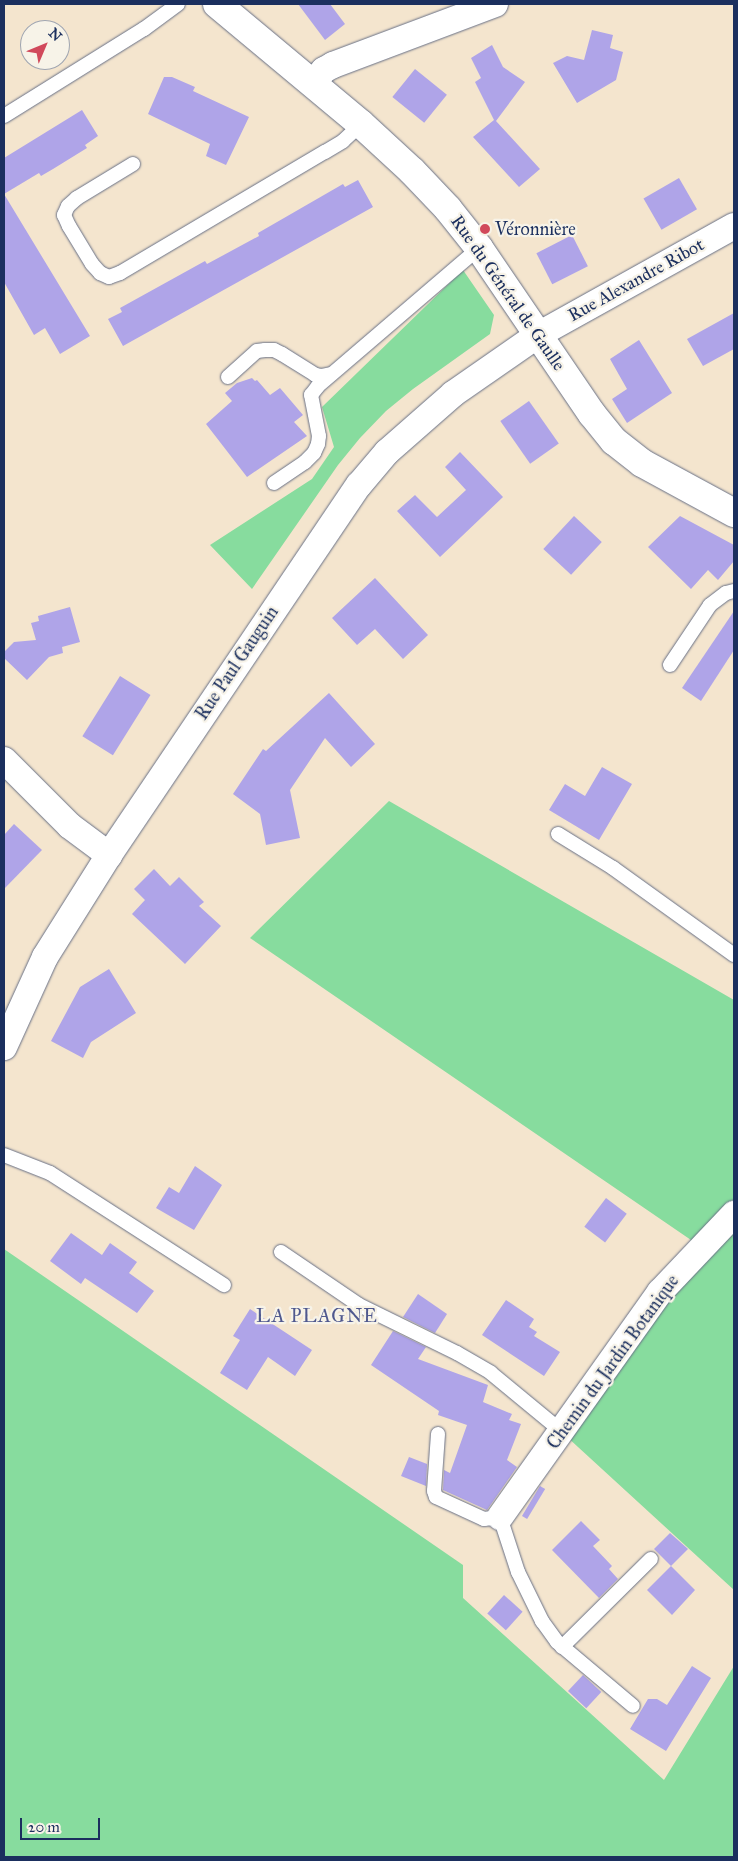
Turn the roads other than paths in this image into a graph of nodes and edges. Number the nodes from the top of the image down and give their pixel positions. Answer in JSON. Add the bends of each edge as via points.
{"nodes":[{"id":1,"x":178,"y":4,"type":"edge"},
{"id":2,"x":217,"y":4,"type":"edge"},
{"id":3,"x":495,"y":4,"type":"edge"},
{"id":4,"x":313,"y":83,"type":"junction"},
{"id":5,"x":4,"y":116,"type":"edge"},
{"id":6,"x":361,"y":124,"type":"junction"},
{"id":7,"x":133,"y":164,"type":"dead end"},
{"id":8,"x":734,"y":226,"type":"edge"},
{"id":9,"x":479,"y":248,"type":"junction"},
{"id":10,"x":538,"y":335,"type":"junction"},
{"id":11,"x":331,"y":374,"type":"junction"},
{"id":12,"x":228,"y":377,"type":"dead end"},
{"id":13,"x":274,"y":483,"type":"dead end"},
{"id":14,"x":734,"y":513,"type":"edge"},
{"id":15,"x":734,"y":590,"type":"edge"},
{"id":16,"x":670,"y":665,"type":"dead end"},
{"id":17,"x":4,"y":760,"type":"edge"},
{"id":18,"x":558,"y":834,"type":"dead end"},
{"id":19,"x":108,"y":855,"type":"junction"},
{"id":20,"x":734,"y":955,"type":"edge"},
{"id":21,"x":4,"y":1047,"type":"edge"},
{"id":22,"x":4,"y":1155,"type":"edge"},
{"id":23,"x":734,"y":1214,"type":"edge"},
{"id":24,"x":281,"y":1252,"type":"dead end"},
{"id":25,"x":224,"y":1286,"type":"dead end"},
{"id":26,"x":561,"y":1431,"type":"junction"},
{"id":27,"x":438,"y":1434,"type":"dead end"},
{"id":28,"x":500,"y":1517,"type":"junction"},
{"id":29,"x":651,"y":1559,"type":"dead end"},
{"id":30,"x":562,"y":1647,"type":"junction"},
{"id":31,"x":633,"y":1706,"type":"dead end"}],
"edges":[{"from":1,"to":5,"type":"lane","via":[[144,30]]},
{"from":2,"to":4,"type":"street","name":"Rue du Général de Gaulle"},
{"from":3,"to":4,"type":"street","via":[[333,65]]},
{"from":4,"to":6,"type":"street","name":"Rue du Général de Gaulle"},
{"from":6,"to":7,"type":"lane","via":[[325,152],[120,274],[109,277],[92,264],[64,215],[76,198]]},
{"from":6,"to":9,"type":"street","name":"Rue du Général de Gaulle","via":[[412,171]]},
{"from":8,"to":10,"type":"street","name":"Rue Alexandre Ribot"},
{"from":9,"to":10,"type":"street","name":"Rue du Général de Gaulle"},
{"from":9,"to":11,"type":"lane"},
{"from":10,"to":14,"type":"street","name":"Rue du Général de Gaulle","via":[[614,441],[642,463]]},
{"from":10,"to":19,"type":"street","name":"Rue Paul Gauguin","via":[[424,418],[387,452],[359,485]]},
{"from":11,"to":12,"type":"lane","via":[[315,375],[282,354],[265,350],[257,351]]},
{"from":11,"to":13,"type":"lane","via":[[311,395],[319,436],[314,453]]},
{"from":15,"to":16,"type":"lane","via":[[710,605]]},
{"from":17,"to":19,"type":"street","via":[[70,826]]},
{"from":18,"to":20,"type":"lane","via":[[635,883]]},
{"from":19,"to":21,"type":"street","name":"Rue Paul Gauguin","via":[[45,958]]},
{"from":22,"to":25,"type":"lane","via":[[50,1173]]},
{"from":23,"to":26,"type":"street","name":"Chemin du Jardin Botanique","via":[[660,1292]]},
{"from":24,"to":26,"type":"lane","via":[[359,1305],[491,1373]]},
{"from":26,"to":28,"type":"street","name":"Chemin du Jardin Botanique"},
{"from":27,"to":28,"type":"lane","via":[[436,1497],[484,1519]]},
{"from":28,"to":30,"type":"lane","via":[[530,1600]]},
{"from":29,"to":30,"type":"lane"},
{"from":30,"to":31,"type":"lane"}]}
